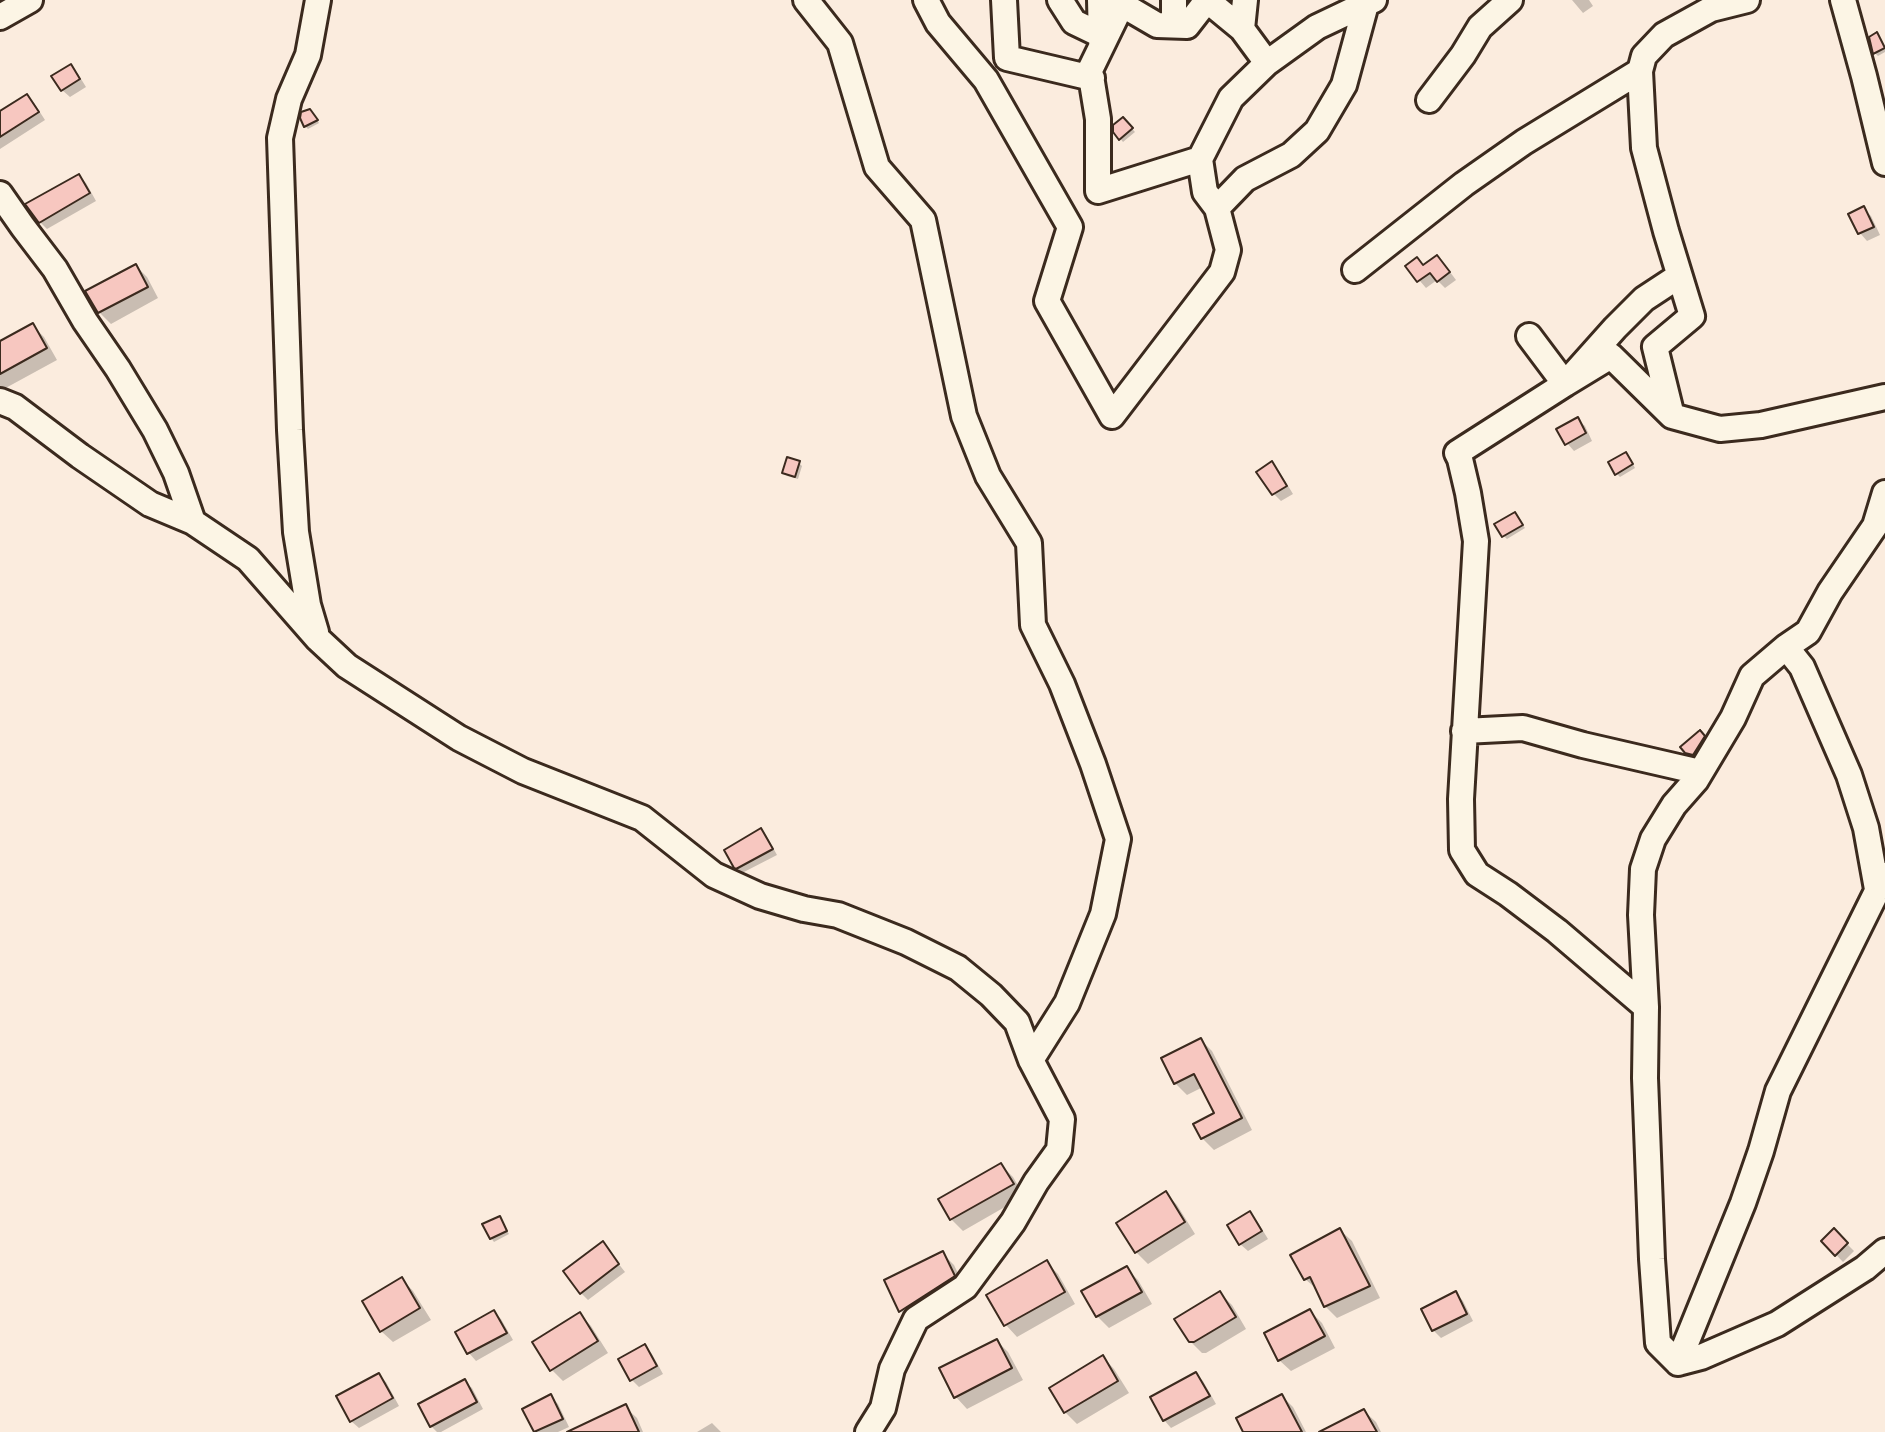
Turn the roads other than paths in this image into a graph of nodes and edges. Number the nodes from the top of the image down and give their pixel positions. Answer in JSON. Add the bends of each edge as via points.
{"nodes":[{"id":1,"x":30,"y":0,"type":"edge"},
{"id":2,"x":318,"y":0,"type":"edge"},
{"id":3,"x":806,"y":0,"type":"edge"},
{"id":4,"x":926,"y":0,"type":"edge"},
{"id":5,"x":1004,"y":0,"type":"edge"},
{"id":6,"x":1060,"y":0,"type":"edge"},
{"id":7,"x":1174,"y":0,"type":"edge"},
{"id":8,"x":1245,"y":0,"type":"edge"},
{"id":9,"x":1510,"y":0,"type":"edge"},
{"id":10,"x":1747,"y":0,"type":"edge"},
{"id":11,"x":1843,"y":0,"type":"edge"},
{"id":12,"x":1115,"y":1,"type":"edge"},
{"id":13,"x":1205,"y":2,"type":"edge"},
{"id":14,"x":1370,"y":2,"type":"edge"},
{"id":15,"x":0,"y":17,"type":"edge"},
{"id":16,"x":1174,"y":26,"type":"junction"},
{"id":17,"x":1242,"y":29,"type":"junction"},
{"id":18,"x":1100,"y":42,"type":"junction"},
{"id":19,"x":1267,"y":63,"type":"junction"},
{"id":20,"x":1640,"y":71,"type":"junction"},
{"id":21,"x":1092,"y":78,"type":"junction"},
{"id":22,"x":1429,"y":100,"type":"dead end"},
{"id":23,"x":1200,"y":159,"type":"junction"},
{"id":24,"x":1885,"y":163,"type":"edge"},
{"id":25,"x":0,"y":194,"type":"edge"},
{"id":26,"x":1217,"y":208,"type":"junction"},
{"id":27,"x":1355,"y":270,"type":"dead end"},
{"id":28,"x":1679,"y":276,"type":"junction"},
{"id":29,"x":1529,"y":336,"type":"dead end"},
{"id":30,"x":1565,"y":384,"type":"junction"},
{"id":31,"x":1885,"y":397,"type":"edge"},
{"id":32,"x":0,"y":401,"type":"edge"},
{"id":33,"x":1671,"y":416,"type":"junction"},
{"id":34,"x":1885,"y":493,"type":"edge"},
{"id":35,"x":193,"y":522,"type":"junction"},
{"id":36,"x":318,"y":639,"type":"junction"},
{"id":37,"x":1786,"y":647,"type":"junction"},
{"id":38,"x":1464,"y":731,"type":"junction"},
{"id":39,"x":1700,"y":772,"type":"junction"},
{"id":40,"x":1881,"y":882,"type":"edge"},
{"id":41,"x":1646,"y":1007,"type":"junction"},
{"id":42,"x":1031,"y":1060,"type":"junction"},
{"id":43,"x":1885,"y":1251,"type":"edge"},
{"id":44,"x":1678,"y":1363,"type":"junction"},
{"id":45,"x":868,"y":1432,"type":"edge"}],
"edges":[{"from":1,"to":15,"type":"street"},
{"from":2,"to":36,"type":"street","via":[[308,55],[289,99],[280,138],[296,532]]},
{"from":3,"to":42,"type":"street","via":[[840,43],[877,166],[923,220],[964,416],[988,476],[1029,543],[1033,625],[1062,684],[1118,839],[1103,914],[1067,1003]]},
{"from":4,"to":26,"type":"street","via":[[938,23],[986,80],[1070,227],[1047,301],[1112,416],[1223,272],[1228,250]]},
{"from":5,"to":21,"type":"street","via":[[1007,58]]},
{"from":6,"to":18,"type":"street","via":[[1074,22]]},
{"from":7,"to":16,"type":"street"},
{"from":8,"to":17,"type":"street"},
{"from":9,"to":22,"type":"street","via":[[1480,27]]},
{"from":10,"to":20,"type":"street","via":[[1711,9],[1664,34],[1644,56]]},
{"from":11,"to":24,"type":"street"},
{"from":12,"to":16,"type":"street","via":[[1157,25]]},
{"from":12,"to":18,"type":"street"},
{"from":13,"to":16,"type":"street","via":[[1187,26]]},
{"from":13,"to":17,"type":"street"},
{"from":14,"to":19,"type":"street","via":[[1317,27]]},
{"from":14,"to":26,"type":"street","via":[[1344,85],[1317,131],[1291,155],[1245,179]]},
{"from":17,"to":19,"type":"street"},
{"from":18,"to":21,"type":"street","via":[[1090,70]]},
{"from":19,"to":23,"type":"street","via":[[1231,98]]},
{"from":20,"to":27,"type":"street","via":[[1524,142]]},
{"from":20,"to":28,"type":"street","via":[[1644,148]]},
{"from":21,"to":23,"type":"street","via":[[1098,119],[1098,191]]},
{"from":23,"to":26,"type":"street","via":[[1205,192]]},
{"from":25,"to":35,"type":"street","via":[[55,269],[155,430]]},
{"from":28,"to":30,"type":"street","via":[[1644,299]]},
{"from":28,"to":33,"type":"street","via":[[1692,316],[1655,347]]},
{"from":29,"to":30,"type":"street"},
{"from":30,"to":33,"type":"street","via":[[1611,356]]},
{"from":30,"to":38,"type":"street","via":[[1457,453],[1476,541]]},
{"from":31,"to":33,"type":"street","via":[[1761,425],[1720,429]]},
{"from":32,"to":35,"type":"street","via":[[15,407],[150,504]]},
{"from":34,"to":37,"type":"street","via":[[1875,526],[1808,632]]},
{"from":35,"to":36,"type":"street","via":[[248,559]]},
{"from":36,"to":42,"type":"street","via":[[347,666],[459,738],[523,771],[642,818],[713,876],[761,897],[838,915],[958,968],[1017,1022]]},
{"from":37,"to":39,"type":"street","via":[[1752,676]]},
{"from":37,"to":40,"type":"street","via":[[1802,667],[1849,775]]},
{"from":38,"to":39,"type":"street","via":[[1523,728]]},
{"from":38,"to":41,"type":"street","via":[[1462,850],[1477,874],[1557,931]]},
{"from":39,"to":41,"type":"street","via":[[1653,839],[1643,869]]},
{"from":40,"to":44,"type":"street","via":[[1778,1091],[1742,1203]]},
{"from":41,"to":44,"type":"street","via":[[1645,1078],[1658,1343]]},
{"from":42,"to":45,"type":"street","via":[[1062,1119],[1059,1150],[965,1287],[916,1319],[892,1369],[883,1408]]},
{"from":43,"to":44,"type":"street","via":[[1777,1324]]}]}
